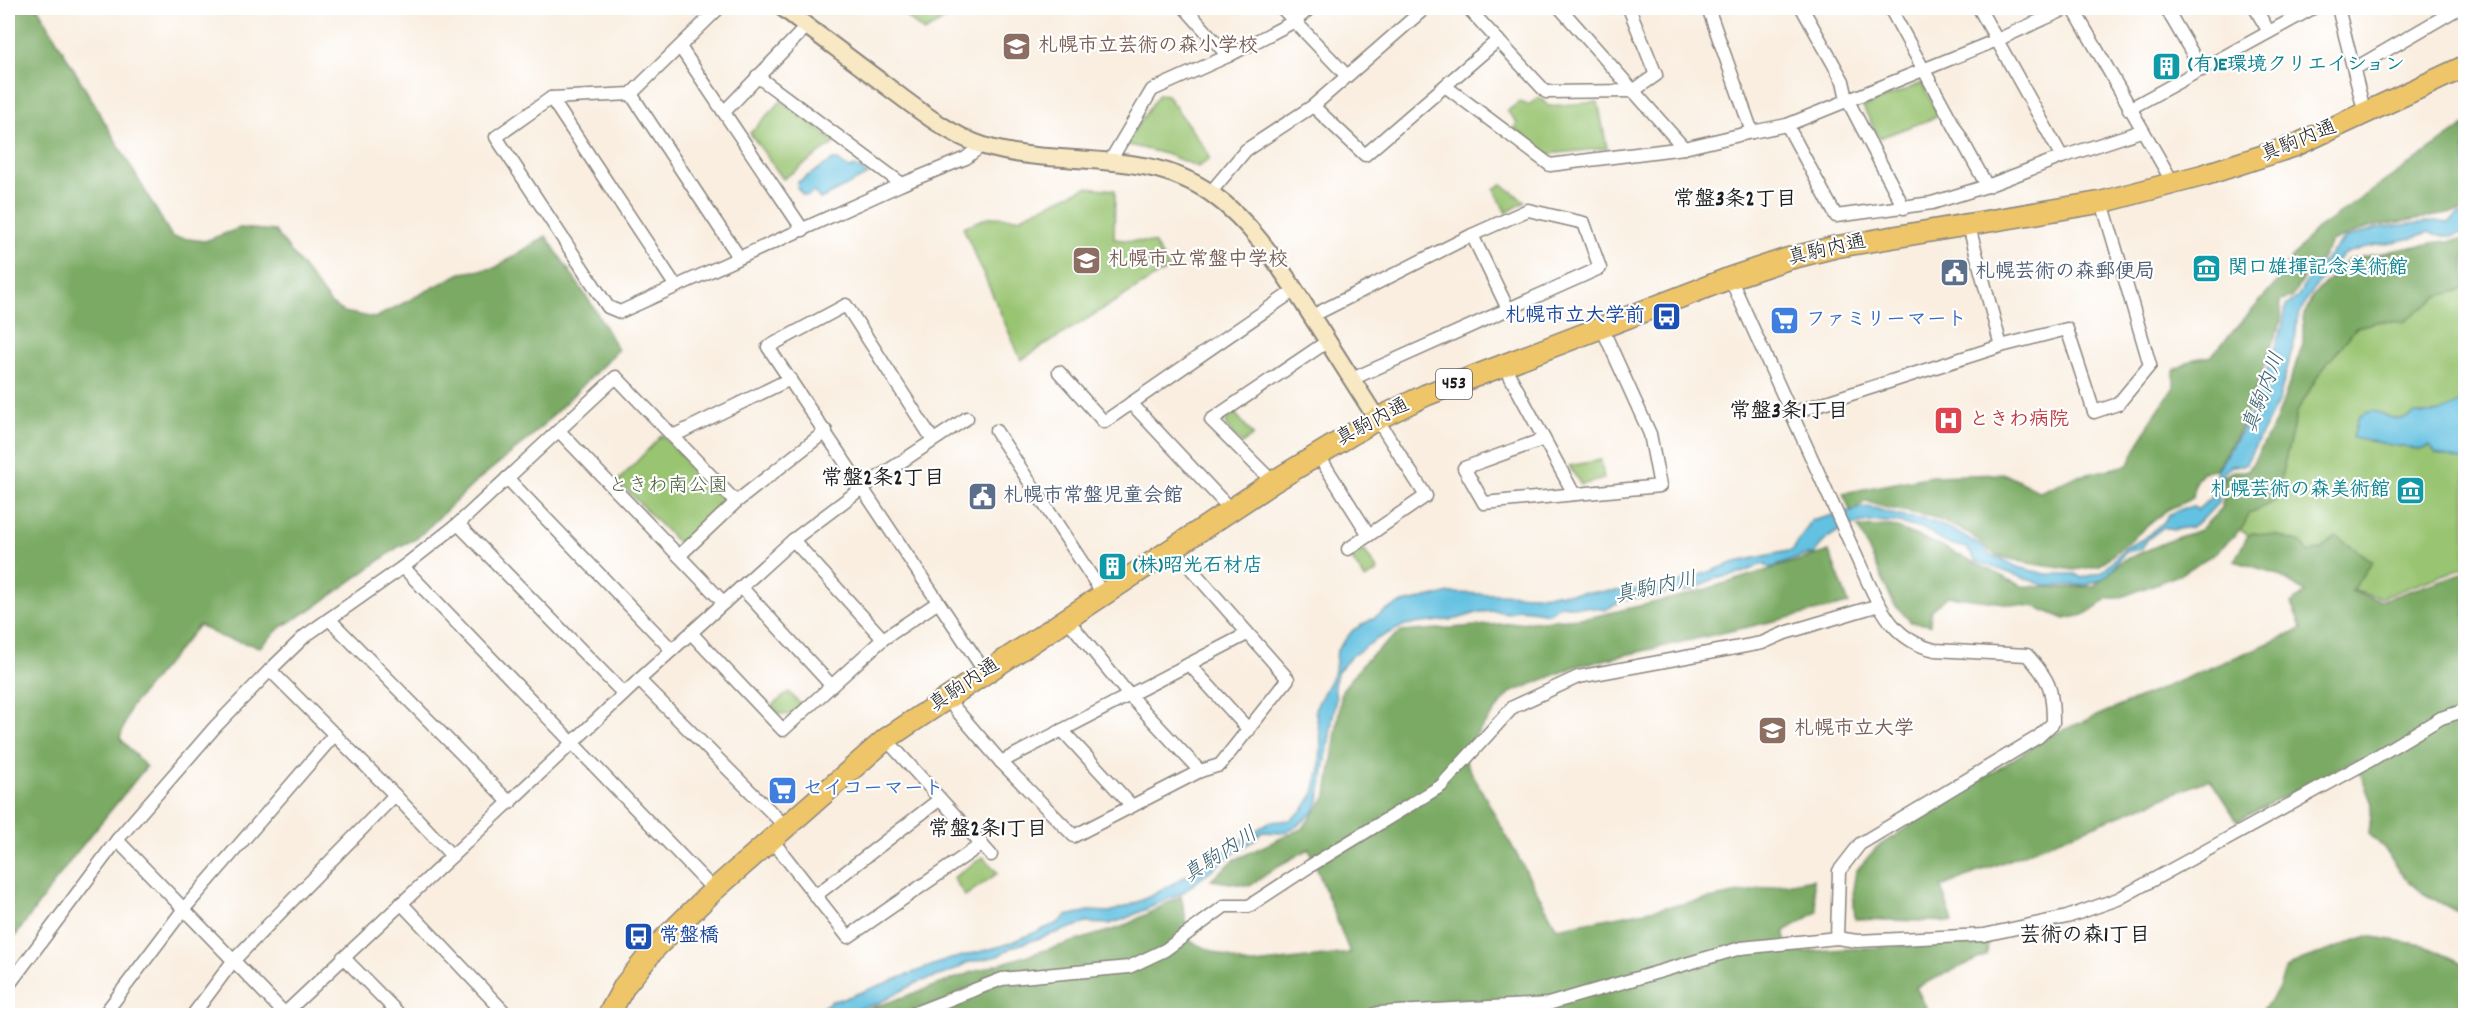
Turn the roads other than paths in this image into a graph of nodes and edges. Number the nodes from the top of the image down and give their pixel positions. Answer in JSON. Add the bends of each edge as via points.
{"nodes":[{"id":1,"x":719,"y":8,"type":"edge"},
{"id":2,"x":783,"y":8,"type":"edge"},
{"id":3,"x":1185,"y":8,"type":"edge"},
{"id":4,"x":1282,"y":8,"type":"edge"},
{"id":5,"x":1310,"y":8,"type":"edge"},
{"id":6,"x":1425,"y":8,"type":"edge"},
{"id":7,"x":1468,"y":8,"type":"edge"},
{"id":8,"x":1560,"y":8,"type":"edge"},
{"id":9,"x":1629,"y":8,"type":"edge"},
{"id":10,"x":1708,"y":8,"type":"edge"},
{"id":11,"x":1802,"y":8,"type":"edge"},
{"id":12,"x":1890,"y":8,"type":"edge"},
{"id":13,"x":1979,"y":8,"type":"edge"},
{"id":14,"x":2070,"y":8,"type":"edge"},
{"id":15,"x":2166,"y":8,"type":"edge"},
{"id":16,"x":2255,"y":8,"type":"edge"},
{"id":17,"x":2313,"y":8,"type":"edge"},
{"id":18,"x":2338,"y":8,"type":"edge"},
{"id":19,"x":2459,"y":8,"type":"edge"},
{"id":20,"x":1294,"y":21,"type":"junction"},
{"id":21,"x":807,"y":26,"type":"junction"},
{"id":22,"x":2269,"y":32,"type":"junction"},
{"id":23,"x":1498,"y":40,"type":"junction"},
{"id":24,"x":1997,"y":40,"type":"junction"},
{"id":25,"x":680,"y":47,"type":"junction"},
{"id":26,"x":1228,"y":56,"type":"junction"},
{"id":27,"x":2466,"y":66,"type":"edge"},
{"id":28,"x":1924,"y":69,"type":"junction"},
{"id":29,"x":2354,"y":69,"type":"junction"},
{"id":30,"x":2202,"y":70,"type":"junction"},
{"id":31,"x":756,"y":76,"type":"junction"},
{"id":32,"x":1347,"y":76,"type":"junction"},
{"id":33,"x":1445,"y":86,"type":"junction"},
{"id":34,"x":1633,"y":91,"type":"junction"},
{"id":35,"x":631,"y":94,"type":"junction"},
{"id":36,"x":551,"y":98,"type":"junction"},
{"id":37,"x":1847,"y":99,"type":"junction"},
{"id":38,"x":1313,"y":106,"type":"junction"},
{"id":39,"x":2129,"y":109,"type":"junction"},
{"id":40,"x":724,"y":112,"type":"junction"},
{"id":41,"x":2365,"y":114,"type":"junction"},
{"id":42,"x":1787,"y":125,"type":"junction"},
{"id":43,"x":2141,"y":130,"type":"junction"},
{"id":44,"x":1752,"y":132,"type":"junction"},
{"id":45,"x":982,"y":145,"type":"junction"},
{"id":46,"x":1684,"y":148,"type":"junction"},
{"id":47,"x":2062,"y":157,"type":"junction"},
{"id":48,"x":1110,"y":160,"type":"junction"},
{"id":49,"x":2172,"y":183,"type":"junction"},
{"id":50,"x":902,"y":184,"type":"junction"},
{"id":51,"x":1987,"y":186,"type":"junction"},
{"id":52,"x":1210,"y":193,"type":"junction"},
{"id":53,"x":2102,"y":202,"type":"junction"},
{"id":54,"x":1904,"y":208,"type":"junction"},
{"id":55,"x":1968,"y":223,"type":"junction"},
{"id":56,"x":803,"y":230,"type":"junction"},
{"id":57,"x":1472,"y":235,"type":"junction"},
{"id":58,"x":740,"y":257,"type":"junction"},
{"id":59,"x":1730,"y":278,"type":"junction"},
{"id":60,"x":675,"y":285,"type":"junction"},
{"id":61,"x":1294,"y":290,"type":"junction"},
{"id":62,"x":1507,"y":308,"type":"junction"},
{"id":63,"x":1312,"y":316,"type":"junction"},
{"id":64,"x":1602,"y":328,"type":"junction"},
{"id":65,"x":1328,"y":341,"type":"junction"},
{"id":66,"x":2001,"y":346,"type":"junction"},
{"id":67,"x":1504,"y":365,"type":"junction"},
{"id":68,"x":1059,"y":372,"type":"dead end"},
{"id":69,"x":790,"y":379,"type":"junction"},
{"id":70,"x":1352,"y":379,"type":"junction"},
{"id":71,"x":1131,"y":403,"type":"junction"},
{"id":72,"x":1792,"y":413,"type":"junction"},
{"id":73,"x":967,"y":418,"type":"dead end"},
{"id":74,"x":1377,"y":419,"type":"junction"},
{"id":75,"x":559,"y":431,"type":"junction"},
{"id":76,"x":826,"y":431,"type":"junction"},
{"id":77,"x":996,"y":431,"type":"dead end"},
{"id":78,"x":673,"y":436,"type":"junction"},
{"id":79,"x":1544,"y":439,"type":"junction"},
{"id":80,"x":933,"y":440,"type":"junction"},
{"id":81,"x":1317,"y":453,"type":"junction"},
{"id":82,"x":507,"y":478,"type":"junction"},
{"id":83,"x":1273,"y":482,"type":"junction"},
{"id":84,"x":862,"y":488,"type":"junction"},
{"id":85,"x":1574,"y":494,"type":"junction"},
{"id":86,"x":736,"y":502,"type":"junction"},
{"id":87,"x":1231,"y":510,"type":"junction"},
{"id":88,"x":458,"y":524,"type":"junction"},
{"id":89,"x":1369,"y":535,"type":"junction"},
{"id":90,"x":794,"y":540,"type":"junction"},
{"id":91,"x":1173,"y":548,"type":"junction"},
{"id":92,"x":1348,"y":549,"type":"dead end"},
{"id":93,"x":679,"y":556,"type":"junction"},
{"id":94,"x":403,"y":567,"type":"junction"},
{"id":95,"x":742,"y":588,"type":"junction"},
{"id":96,"x":1102,"y":594,"type":"junction"},
{"id":97,"x":724,"y":603,"type":"junction"},
{"id":98,"x":937,"y":603,"type":"junction"},
{"id":99,"x":1879,"y":605,"type":"junction"},
{"id":100,"x":1067,"y":618,"type":"junction"},
{"id":101,"x":329,"y":619,"type":"junction"},
{"id":102,"x":691,"y":633,"type":"junction"},
{"id":103,"x":1247,"y":634,"type":"junction"},
{"id":104,"x":882,"y":639,"type":"junction"},
{"id":105,"x":672,"y":650,"type":"junction"},
{"id":106,"x":1189,"y":664,"type":"junction"},
{"id":107,"x":270,"y":670,"type":"junction"},
{"id":108,"x":985,"y":672,"type":"junction"},
{"id":109,"x":639,"y":680,"type":"junction"},
{"id":110,"x":831,"y":685,"type":"junction"},
{"id":111,"x":624,"y":694,"type":"junction"},
{"id":112,"x":1129,"y":695,"type":"junction"},
{"id":113,"x":946,"y":698,"type":"junction"},
{"id":114,"x":2466,"y":710,"type":"edge"},
{"id":115,"x":1062,"y":729,"type":"junction"},
{"id":116,"x":1249,"y":730,"type":"junction"},
{"id":117,"x":335,"y":734,"type":"junction"},
{"id":118,"x":886,"y":739,"type":"junction"},
{"id":119,"x":572,"y":743,"type":"junction"},
{"id":120,"x":1001,"y":762,"type":"junction"},
{"id":121,"x":1200,"y":771,"type":"junction"},
{"id":122,"x":395,"y":795,"type":"junction"},
{"id":123,"x":940,"y":799,"type":"junction"},
{"id":124,"x":510,"y":803,"type":"junction"},
{"id":125,"x":1132,"y":806,"type":"junction"},
{"id":126,"x":779,"y":833,"type":"junction"},
{"id":127,"x":117,"y":840,"type":"junction"},
{"id":128,"x":982,"y":844,"type":"junction"},
{"id":129,"x":992,"y":855,"type":"dead end"},
{"id":130,"x":452,"y":856,"type":"junction"},
{"id":131,"x":714,"y":890,"type":"junction"},
{"id":132,"x":815,"y":896,"type":"junction"},
{"id":133,"x":401,"y":903,"type":"junction"},
{"id":134,"x":183,"y":910,"type":"junction"},
{"id":135,"x":1837,"y":938,"type":"junction"},
{"id":136,"x":343,"y":957,"type":"junction"},
{"id":137,"x":233,"y":962,"type":"junction"},
{"id":138,"x":8,"y":986,"type":"edge"},
{"id":139,"x":285,"y":1014,"type":"edge"},
{"id":140,"x":1372,"y":1015,"type":"edge"},
{"id":141,"x":103,"y":1016,"type":"edge"},
{"id":142,"x":192,"y":1016,"type":"edge"},
{"id":143,"x":401,"y":1016,"type":"edge"},
{"id":144,"x":508,"y":1016,"type":"edge"},
{"id":145,"x":608,"y":1016,"type":"edge"},
{"id":146,"x":907,"y":1016,"type":"edge"}],
"edges":[{"from":1,"to":25,"type":"street"},
{"from":2,"to":21,"type":"street"},
{"from":3,"to":26,"type":"street"},
{"from":4,"to":20,"type":"street"},
{"from":5,"to":20,"type":"street"},
{"from":6,"to":32,"type":"street"},
{"from":7,"to":23,"type":"street"},
{"from":8,"to":34,"type":"street"},
{"from":9,"to":34,"type":"street","via":[[1656,75]]},
{"from":10,"to":44,"type":"street"},
{"from":11,"to":37,"type":"street","via":[[1843,81]]},
{"from":12,"to":28,"type":"street"},
{"from":13,"to":24,"type":"street"},
{"from":14,"to":24,"type":"street"},
{"from":14,"to":39,"type":"street"},
{"from":15,"to":30,"type":"street"},
{"from":16,"to":22,"type":"street"},
{"from":17,"to":22,"type":"street"},
{"from":18,"to":29,"type":"street"},
{"from":19,"to":29,"type":"street"},
{"from":20,"to":26,"type":"street"},
{"from":20,"to":32,"type":"street"},
{"from":21,"to":31,"type":"street"},
{"from":21,"to":45,"type":"street","via":[[939,125]]},
{"from":22,"to":30,"type":"street"},
{"from":23,"to":33,"type":"street"},
{"from":23,"to":34,"type":"street","via":[[1546,92]]},
{"from":24,"to":28,"type":"street"},
{"from":24,"to":47,"type":"street"},
{"from":25,"to":35,"type":"street"},
{"from":25,"to":40,"type":"street"},
{"from":26,"to":48,"type":"street","via":[[1152,90]]},
{"from":27,"to":41,"type":"highway","name":"真駒内通","number":"453"},
{"from":28,"to":37,"type":"street"},
{"from":28,"to":51,"type":"street"},
{"from":29,"to":41,"type":"street"},
{"from":30,"to":39,"type":"street"},
{"from":31,"to":40,"type":"street"},
{"from":31,"to":50,"type":"street"},
{"from":32,"to":38,"type":"street"},
{"from":33,"to":38,"type":"street","via":[[1365,156]]},
{"from":33,"to":46,"type":"street","via":[[1550,165]]},
{"from":34,"to":46,"type":"street"},
{"from":35,"to":36,"type":"street"},
{"from":35,"to":58,"type":"street"},
{"from":36,"to":60,"type":"street"},
{"from":36,"to":60,"type":"street","via":[[496,136],[608,307],[620,312]]},
{"from":37,"to":42,"type":"street"},
{"from":37,"to":54,"type":"street"},
{"from":38,"to":52,"type":"street","via":[[1246,150]]},
{"from":39,"to":43,"type":"street"},
{"from":40,"to":56,"type":"street"},
{"from":41,"to":49,"type":"highway","name":"真駒内通","number":"453","via":[[2294,146]]},
{"from":42,"to":44,"type":"street"},
{"from":42,"to":54,"type":"street","via":[[1836,216]]},
{"from":43,"to":47,"type":"street"},
{"from":43,"to":49,"type":"street"},
{"from":44,"to":46,"type":"street"},
{"from":45,"to":48,"type":"street","via":[[1036,156]]},
{"from":45,"to":50,"type":"street","via":[[966,158]]},
{"from":47,"to":51,"type":"street"},
{"from":48,"to":52,"type":"street","via":[[1145,165]]},
{"from":49,"to":53,"type":"highway","name":"真駒内通","number":"453"},
{"from":50,"to":56,"type":"street"},
{"from":51,"to":54,"type":"street"},
{"from":52,"to":61,"type":"street","via":[[1268,249]]},
{"from":53,"to":55,"type":"highway","name":"真駒内通","number":"453"},
{"from":53,"to":66,"type":"street","via":[[2150,365],[2118,404],[2094,412],[2067,329]]},
{"from":55,"to":59,"type":"highway","name":"真駒内通","number":"453","via":[[1834,247]]},
{"from":55,"to":66,"type":"street"},
{"from":56,"to":58,"type":"street"},
{"from":57,"to":62,"type":"street"},
{"from":57,"to":62,"type":"street","via":[[1528,210],[1584,223],[1600,268]]},
{"from":57,"to":63,"type":"street"},
{"from":58,"to":60,"type":"street"},
{"from":59,"to":64,"type":"highway","name":"真駒内通","number":"453"},
{"from":59,"to":72,"type":"street"},
{"from":61,"to":63,"type":"street"},
{"from":61,"to":71,"type":"street"},
{"from":62,"to":70,"type":"street"},
{"from":63,"to":65,"type":"street"},
{"from":64,"to":67,"type":"highway","name":"真駒内通","number":"453"},
{"from":64,"to":85,"type":"street","via":[[1650,434],[1660,486]]},
{"from":65,"to":70,"type":"street"},
{"from":65,"to":83,"type":"street","via":[[1211,420]]},
{"from":66,"to":72,"type":"street"},
{"from":67,"to":74,"type":"highway","name":"真駒内通","number":"453"},
{"from":67,"to":79,"type":"street"},
{"from":68,"to":71,"type":"street","via":[[1104,422]]},
{"from":69,"to":76,"type":"street"},
{"from":69,"to":78,"type":"street"},
{"from":69,"to":80,"type":"street","via":[[768,347],[846,306]]},
{"from":70,"to":74,"type":"street"},
{"from":71,"to":87,"type":"street"},
{"from":72,"to":99,"type":"street"},
{"from":73,"to":80,"type":"street"},
{"from":74,"to":81,"type":"highway","name":"真駒内通","number":"453"},
{"from":74,"to":89,"type":"street","via":[[1426,496]]},
{"from":75,"to":78,"type":"street","via":[[616,376]]},
{"from":75,"to":82,"type":"street"},
{"from":75,"to":93,"type":"street"},
{"from":76,"to":84,"type":"street"},
{"from":76,"to":86,"type":"street"},
{"from":77,"to":96,"type":"street"},
{"from":78,"to":86,"type":"street"},
{"from":79,"to":85,"type":"street"},
{"from":79,"to":85,"type":"street","via":[[1464,468],[1484,503]]},
{"from":80,"to":84,"type":"street"},
{"from":81,"to":83,"type":"highway","name":"真駒内通","number":"453"},
{"from":81,"to":89,"type":"street"},
{"from":82,"to":88,"type":"street"},
{"from":82,"to":105,"type":"street"},
{"from":83,"to":87,"type":"highway","name":"真駒内通","number":"453"},
{"from":84,"to":90,"type":"street"},
{"from":84,"to":98,"type":"street"},
{"from":86,"to":93,"type":"street"},
{"from":87,"to":91,"type":"highway","name":"真駒内通","number":"453"},
{"from":88,"to":94,"type":"street"},
{"from":88,"to":111,"type":"street"},
{"from":89,"to":92,"type":"street"},
{"from":90,"to":95,"type":"street"},
{"from":90,"to":104,"type":"street"},
{"from":91,"to":96,"type":"highway","name":"真駒内通","number":"453"},
{"from":91,"to":103,"type":"street"},
{"from":93,"to":97,"type":"street"},
{"from":94,"to":101,"type":"street"},
{"from":94,"to":119,"type":"street"},
{"from":95,"to":97,"type":"street"},
{"from":95,"to":110,"type":"street"},
{"from":96,"to":100,"type":"highway","name":"真駒内通","number":"453"},
{"from":97,"to":102,"type":"street"},
{"from":98,"to":104,"type":"street"},
{"from":98,"to":108,"type":"street"},
{"from":99,"to":135,"type":"street","via":[[1896,630],[1922,647],[2027,655],[2045,675],[2053,697],[2053,723],[2038,736],[1860,844],[1839,872]]},
{"from":99,"to":146,"type":"street","via":[[1762,643],[1578,677],[1513,707],[1442,786],[1249,906],[1225,906],[1165,950],[1129,967],[1002,979]]},
{"from":100,"to":108,"type":"highway","name":"真駒内通","number":"453"},
{"from":100,"to":112,"type":"street"},
{"from":101,"to":107,"type":"street"},
{"from":101,"to":124,"type":"street"},
{"from":102,"to":105,"type":"street"},
{"from":102,"to":110,"type":"street","via":[[783,730]]},
{"from":103,"to":106,"type":"street"},
{"from":103,"to":116,"type":"street","via":[[1288,679]]},
{"from":104,"to":110,"type":"street"},
{"from":105,"to":109,"type":"street"},
{"from":106,"to":112,"type":"street"},
{"from":106,"to":116,"type":"street"},
{"from":107,"to":117,"type":"street"},
{"from":107,"to":127,"type":"street"},
{"from":108,"to":113,"type":"highway","name":"真駒内通","number":"453"},
{"from":109,"to":111,"type":"street"},
{"from":109,"to":126,"type":"street"},
{"from":111,"to":119,"type":"street"},
{"from":112,"to":115,"type":"street"},
{"from":112,"to":121,"type":"street"},
{"from":113,"to":118,"type":"highway","name":"真駒内通","number":"453"},
{"from":113,"to":120,"type":"street"},
{"from":114,"to":135,"type":"street","via":[[2441,718],[2118,899],[2067,917],[1984,935],[1857,941]]},
{"from":115,"to":120,"type":"street"},
{"from":115,"to":125,"type":"street"},
{"from":116,"to":121,"type":"street","via":[[1220,765]]},
{"from":117,"to":122,"type":"street"},
{"from":117,"to":134,"type":"street"},
{"from":118,"to":123,"type":"street"},
{"from":118,"to":126,"type":"highway","name":"真駒内通","number":"453"},
{"from":119,"to":124,"type":"street"},
{"from":119,"to":131,"type":"street"},
{"from":120,"to":125,"type":"street","via":[[1074,836]]},
{"from":121,"to":125,"type":"street"},
{"from":122,"to":130,"type":"street"},
{"from":122,"to":137,"type":"street"},
{"from":123,"to":128,"type":"street"},
{"from":123,"to":132,"type":"street"},
{"from":124,"to":130,"type":"street"},
{"from":126,"to":131,"type":"highway","name":"真駒内通","number":"453"},
{"from":126,"to":132,"type":"street"},
{"from":127,"to":134,"type":"street"},
{"from":127,"to":138,"type":"street"},
{"from":128,"to":129,"type":"street"},
{"from":128,"to":132,"type":"street","via":[[848,937]]},
{"from":130,"to":133,"type":"street"},
{"from":131,"to":145,"type":"highway","name":"真駒内通","number":"453","via":[[656,947],[625,985]]},
{"from":133,"to":136,"type":"street"},
{"from":133,"to":144,"type":"street"},
{"from":134,"to":137,"type":"street"},
{"from":134,"to":141,"type":"street"},
{"from":135,"to":140,"type":"street","via":[[1741,948],[1548,1005]]},
{"from":136,"to":139,"type":"street"},
{"from":136,"to":143,"type":"street"},
{"from":137,"to":139,"type":"street"},
{"from":137,"to":142,"type":"street"}]}
